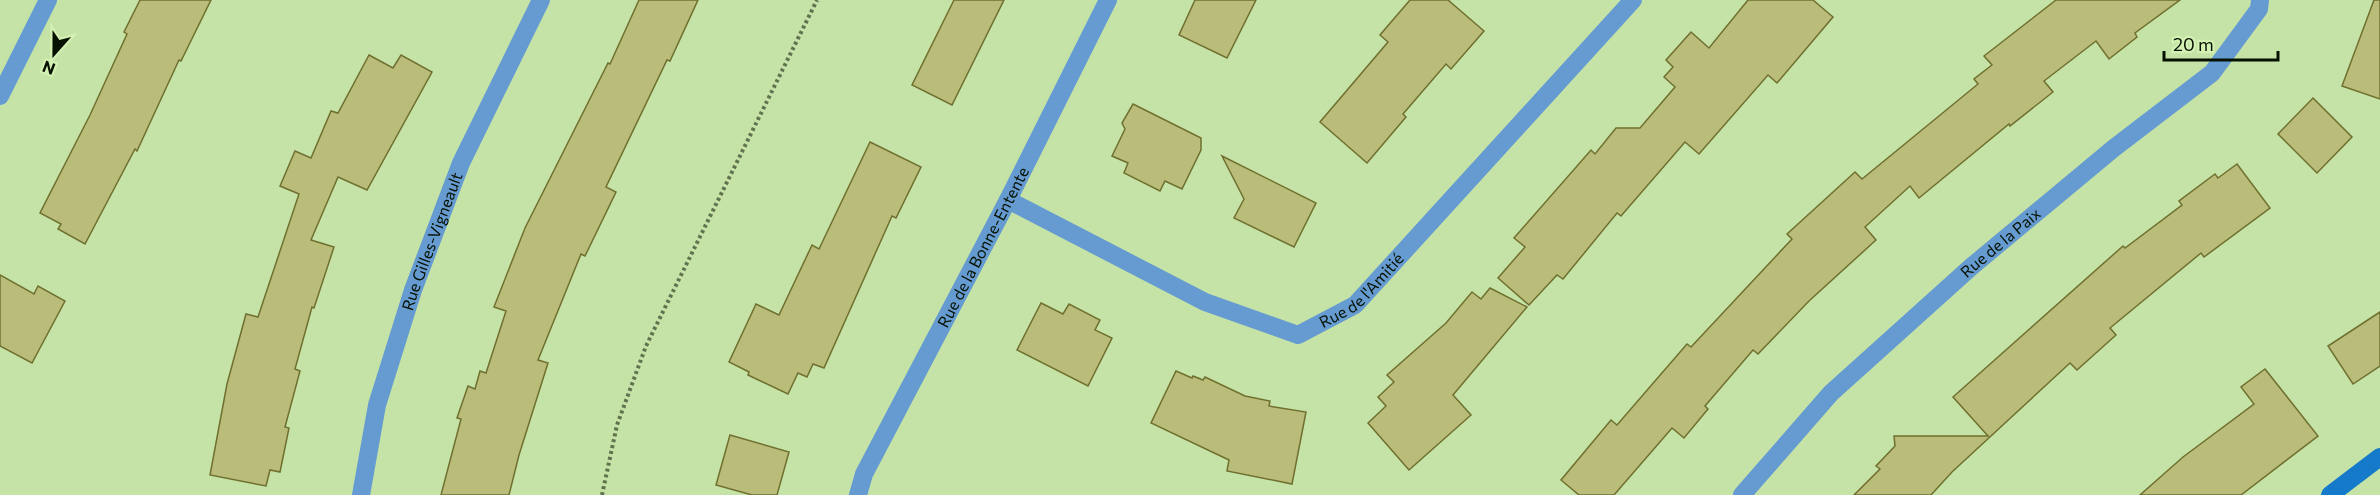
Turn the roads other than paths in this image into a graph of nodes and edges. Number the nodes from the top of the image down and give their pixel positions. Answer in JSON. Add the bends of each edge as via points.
{"nodes":[{"id":1,"x":48,"y":0,"type":"edge"},
{"id":2,"x":541,"y":0,"type":"edge"},
{"id":3,"x":1108,"y":0,"type":"edge"},
{"id":4,"x":1633,"y":0,"type":"edge"},
{"id":5,"x":2260,"y":0,"type":"edge"},
{"id":6,"x":0,"y":96,"type":"edge"},
{"id":7,"x":1008,"y":200,"type":"junction"},
{"id":8,"x":2380,"y":457,"type":"edge"},
{"id":9,"x":361,"y":495,"type":"edge"},
{"id":10,"x":858,"y":495,"type":"edge"},
{"id":11,"x":1742,"y":495,"type":"edge"},
{"id":12,"x":2330,"y":495,"type":"edge"}],
"edges":[{"from":1,"to":6,"type":"street"},
{"from":2,"to":9,"type":"street","name":"Rue Gilles-Vigneault","via":[[461,163],[413,290],[377,405]]},
{"from":3,"to":7,"type":"street","name":"Rue de la Bonne-Entente"},
{"from":4,"to":7,"type":"street","name":"Rue de l'Amitié","via":[[1354,305],[1298,335],[1205,302]]},
{"from":5,"to":11,"type":"street","name":"Rue de la Paix","via":[[2259,9],[2212,73],[2114,148],[1971,267],[1831,393]]},
{"from":7,"to":10,"type":"street","name":"Rue de la Bonne-Entente","via":[[864,474]]},
{"from":8,"to":12,"type":"street"}]}
